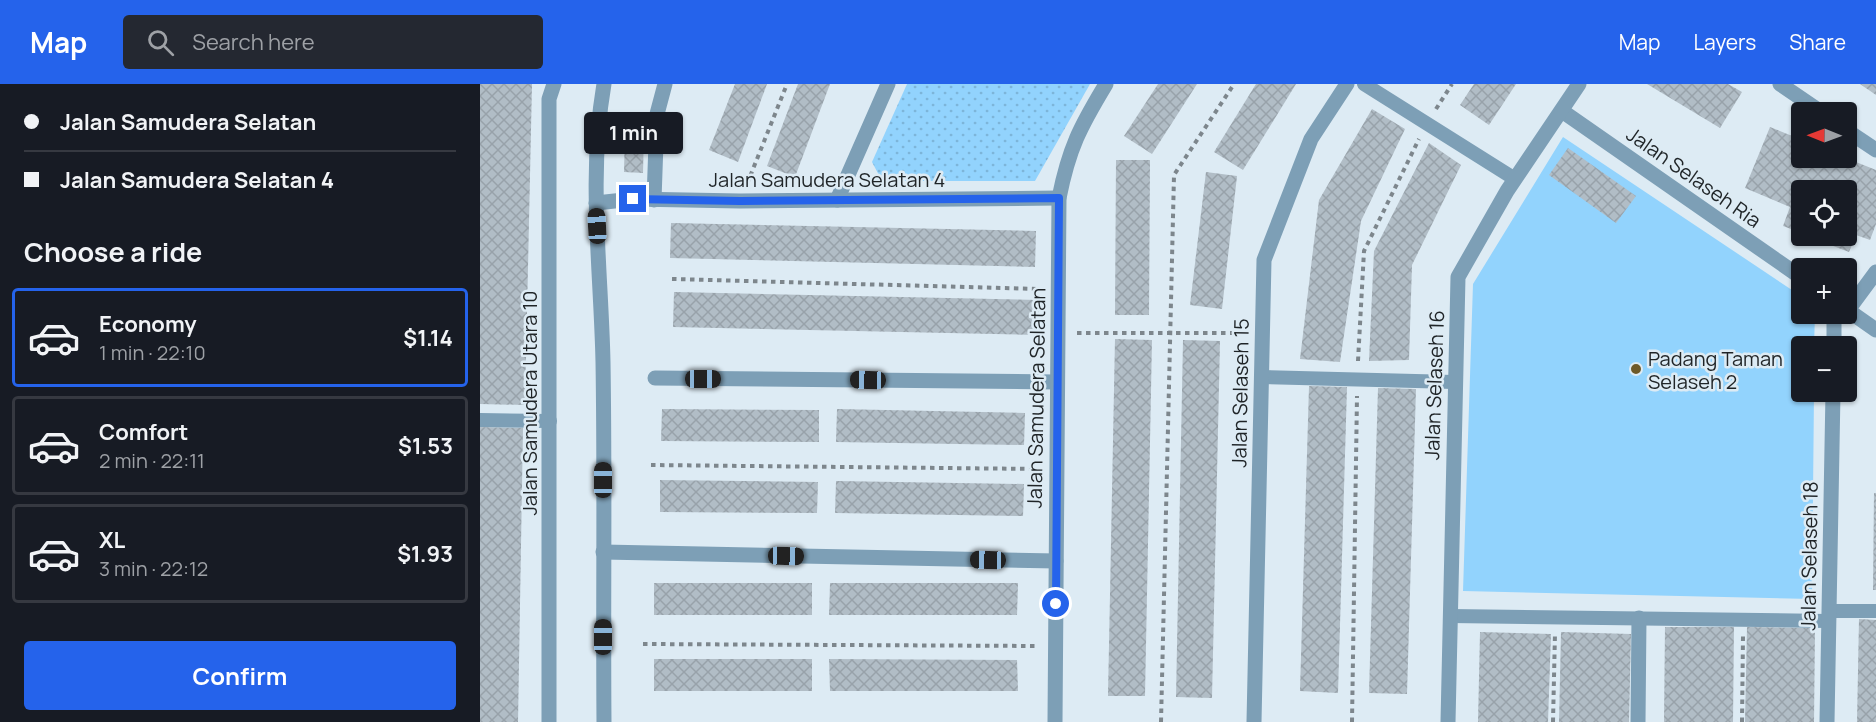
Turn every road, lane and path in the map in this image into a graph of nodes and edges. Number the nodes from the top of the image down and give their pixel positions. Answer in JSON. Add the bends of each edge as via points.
{"nodes":[{"id":1,"x":554,"y":84,"type":"edge"},
{"id":2,"x":604,"y":84,"type":"edge"},
{"id":3,"x":665,"y":84,"type":"edge"},
{"id":4,"x":787,"y":84,"type":"edge"},
{"id":5,"x":888,"y":84,"type":"edge"},
{"id":6,"x":1106,"y":84,"type":"edge"},
{"id":7,"x":1234,"y":84,"type":"edge"},
{"id":8,"x":1347,"y":84,"type":"edge"},
{"id":9,"x":1364,"y":84,"type":"edge"},
{"id":10,"x":1579,"y":84,"type":"edge"},
{"id":11,"x":1780,"y":84,"type":"edge"},
{"id":12,"x":1806,"y":102,"type":"edge"},
{"id":13,"x":1562,"y":111,"type":"junction"},
{"id":14,"x":1857,"y":137,"type":"edge"},
{"id":15,"x":1876,"y":150,"type":"edge"},
{"id":16,"x":1515,"y":179,"type":"junction"},
{"id":17,"x":1059,"y":198,"type":"junction"},
{"id":18,"x":654,"y":200,"type":"junction"},
{"id":19,"x":837,"y":200,"type":"junction"},
{"id":20,"x":740,"y":201,"type":"junction"},
{"id":21,"x":596,"y":203,"type":"junction"},
{"id":22,"x":1791,"y":270,"type":"edge"},
{"id":23,"x":1876,"y":272,"type":"edge"},
{"id":24,"x":672,"y":279,"type":"dead end"},
{"id":25,"x":1058,"y":290,"type":"junction"},
{"id":26,"x":1857,"y":294,"type":"edge"},
{"id":27,"x":1857,"y":319,"type":"edge"},
{"id":28,"x":1876,"y":330,"type":"edge"},
{"id":29,"x":1058,"y":333,"type":"junction"},
{"id":30,"x":1172,"y":333,"type":"junction"},
{"id":31,"x":1262,"y":333,"type":"junction"},
{"id":32,"x":1261,"y":377,"type":"junction"},
{"id":33,"x":655,"y":378,"type":"dead end"},
{"id":34,"x":1057,"y":382,"type":"junction"},
{"id":35,"x":1454,"y":382,"type":"junction"},
{"id":36,"x":1833,"y":402,"type":"edge"},
{"id":37,"x":480,"y":420,"type":"edge"},
{"id":38,"x":550,"y":421,"type":"junction"},
{"id":39,"x":651,"y":465,"type":"dead end"},
{"id":40,"x":1056,"y":469,"type":"junction"},
{"id":41,"x":603,"y":552,"type":"junction"},
{"id":42,"x":1056,"y":561,"type":"junction"},
{"id":43,"x":1876,"y":611,"type":"edge"},
{"id":44,"x":1450,"y":615,"type":"junction"},
{"id":45,"x":1829,"y":616,"type":"junction"},
{"id":46,"x":1555,"y":617,"type":"junction"},
{"id":47,"x":1639,"y":618,"type":"junction"},
{"id":48,"x":1743,"y":620,"type":"junction"},
{"id":49,"x":643,"y":644,"type":"dead end"},
{"id":50,"x":1056,"y":646,"type":"junction"},
{"id":51,"x":549,"y":722,"type":"edge"},
{"id":52,"x":604,"y":722,"type":"edge"},
{"id":53,"x":1055,"y":722,"type":"edge"},
{"id":54,"x":1161,"y":722,"type":"edge"},
{"id":55,"x":1254,"y":722,"type":"edge"},
{"id":56,"x":1448,"y":722,"type":"edge"},
{"id":57,"x":1553,"y":722,"type":"edge"},
{"id":58,"x":1638,"y":722,"type":"edge"},
{"id":59,"x":1742,"y":722,"type":"edge"},
{"id":60,"x":1827,"y":722,"type":"edge"}],
"edges":[{"from":1,"to":38,"type":"street","name":"Jalan Samudera Utara 10","via":[[549,99]]},
{"from":2,"to":21,"type":"street","via":[[599,113]]},
{"from":3,"to":18,"type":"street","via":[[657,114]]},
{"from":4,"to":20,"type":"path"},
{"from":5,"to":19,"type":"street"},
{"from":6,"to":17,"type":"street","name":"Jalan Samudera Selatan","via":[[1077,132]]},
{"from":7,"to":30,"type":"path","via":[[1174,175]]},
{"from":8,"to":31,"type":"street","name":"Jalan Selaseh 15","via":[[1311,139],[1264,260]]},
{"from":9,"to":16,"type":"lane"},
{"from":10,"to":13,"type":"street","name":"Jalan Selaseh 16"},
{"from":11,"to":12,"type":"street"},
{"from":13,"to":16,"type":"street","name":"Jalan Selaseh 16"},
{"from":13,"to":22,"type":"street","name":"Jalan Selaseh Ria"},
{"from":14,"to":15,"type":"street"},
{"from":16,"to":35,"type":"street","name":"Jalan Selaseh 16","via":[[1458,277]]},
{"from":17,"to":19,"type":"street","name":"Jalan Samudera Selatan 4"},
{"from":17,"to":25,"type":"street","name":"Jalan Samudera Selatan"},
{"from":18,"to":20,"type":"street","name":"Jalan Samudera Selatan 4"},
{"from":18,"to":21,"type":"street","name":"Jalan Samudera Selatan 4"},
{"from":19,"to":20,"type":"street","name":"Jalan Samudera Selatan 4"},
{"from":21,"to":41,"type":"street","via":[[603,361]]},
{"from":23,"to":26,"type":"street"},
{"from":24,"to":25,"type":"path"},
{"from":25,"to":29,"type":"street","name":"Jalan Samudera Selatan"},
{"from":27,"to":28,"type":"street"},
{"from":29,"to":30,"type":"path"},
{"from":29,"to":34,"type":"street","name":"Jalan Samudera Selatan"},
{"from":30,"to":31,"type":"path"},
{"from":30,"to":54,"type":"path"},
{"from":31,"to":32,"type":"street","name":"Jalan Selaseh 15"},
{"from":32,"to":35,"type":"lane"},
{"from":32,"to":55,"type":"street","name":"Jalan Selaseh 15"},
{"from":33,"to":34,"type":"street"},
{"from":34,"to":40,"type":"street","name":"Jalan Samudera Selatan"},
{"from":35,"to":44,"type":"street","name":"Jalan Selaseh 16"},
{"from":36,"to":45,"type":"street","name":"Jalan Selaseh 18"},
{"from":37,"to":38,"type":"lane"},
{"from":38,"to":51,"type":"street","name":"Jalan Samudera Utara 10"},
{"from":39,"to":40,"type":"path"},
{"from":40,"to":42,"type":"street","name":"Jalan Samudera Selatan"},
{"from":41,"to":42,"type":"street"},
{"from":41,"to":52,"type":"street"},
{"from":42,"to":50,"type":"street","name":"Jalan Samudera Selatan"},
{"from":43,"to":45,"type":"lane"},
{"from":44,"to":46,"type":"lane"},
{"from":44,"to":56,"type":"street","name":"Jalan Selaseh 16"},
{"from":45,"to":48,"type":"lane"},
{"from":45,"to":60,"type":"street","name":"Jalan Selaseh 18"},
{"from":46,"to":47,"type":"lane"},
{"from":46,"to":57,"type":"path"},
{"from":47,"to":48,"type":"lane"},
{"from":47,"to":58,"type":"street"},
{"from":48,"to":59,"type":"path"},
{"from":49,"to":50,"type":"path"},
{"from":50,"to":53,"type":"street","name":"Jalan Samudera Selatan"}]}
